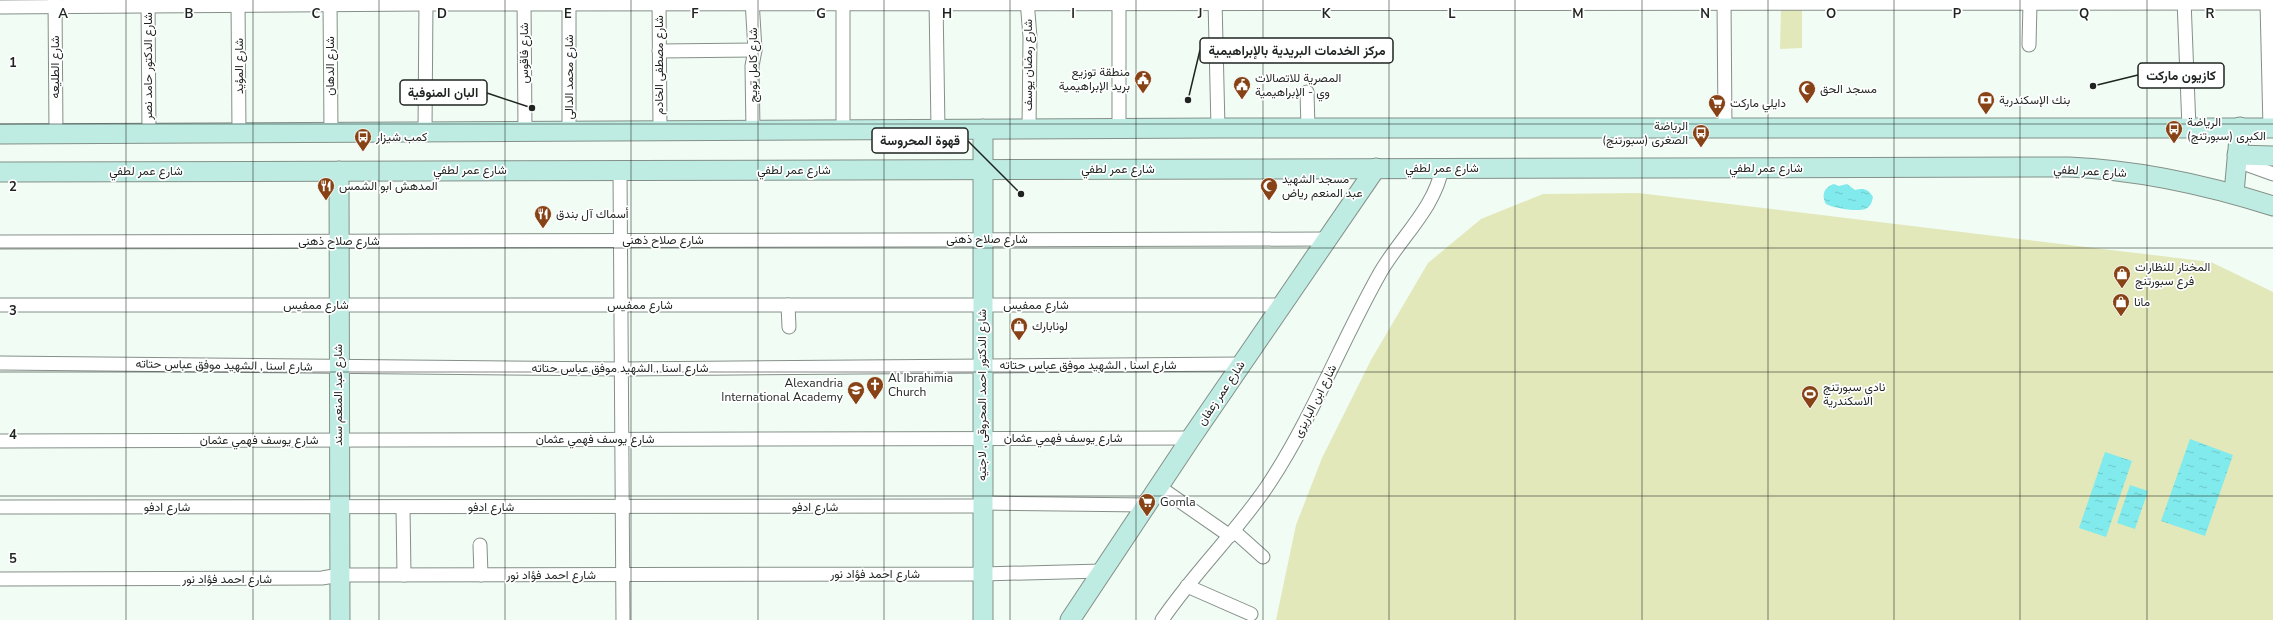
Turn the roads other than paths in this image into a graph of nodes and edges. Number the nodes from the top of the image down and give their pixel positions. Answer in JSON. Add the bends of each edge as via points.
{"nodes":[{"id":1,"x":1106,"y":1,"type":"edge"},
{"id":2,"x":1215,"y":1,"type":"edge"},
{"id":3,"x":1420,"y":1,"type":"edge"},
{"id":4,"x":1636,"y":1,"type":"edge"},
{"id":5,"x":1724,"y":1,"type":"edge"},
{"id":6,"x":2184,"y":1,"type":"edge"},
{"id":7,"x":2230,"y":1,"type":"edge"},
{"id":8,"x":330,"y":2,"type":"edge"},
{"id":9,"x":426,"y":2,"type":"edge"},
{"id":10,"x":524,"y":2,"type":"edge"},
{"id":11,"x":569,"y":2,"type":"edge"},
{"id":12,"x":659,"y":2,"type":"edge"},
{"id":13,"x":752,"y":2,"type":"edge"},
{"id":14,"x":843,"y":2,"type":"edge"},
{"id":15,"x":936,"y":2,"type":"edge"},
{"id":16,"x":1027,"y":2,"type":"edge"},
{"id":17,"x":55,"y":3,"type":"edge"},
{"id":18,"x":148,"y":3,"type":"edge"},
{"id":19,"x":238,"y":3,"type":"edge"},
{"id":20,"x":1119,"y":3,"type":"junction"},
{"id":21,"x":2030,"y":3,"type":"junction"},
{"id":22,"x":2270,"y":3,"type":"edge"},
{"id":23,"x":0,"y":6,"type":"edge"},
{"id":24,"x":2029,"y":45,"type":"dead end"},
{"id":25,"x":756,"y":50,"type":"junction"},
{"id":26,"x":659,"y":51,"type":"junction"},
{"id":27,"x":1308,"y":92,"type":"dead end"},
{"id":28,"x":1218,"y":128,"type":"junction"},
{"id":29,"x":1308,"y":128,"type":"junction"},
{"id":30,"x":1725,"y":128,"type":"junction"},
{"id":31,"x":2189,"y":128,"type":"junction"},
{"id":32,"x":2240,"y":128,"type":"junction"},
{"id":33,"x":2271,"y":128,"type":"edge"},
{"id":34,"x":843,"y":129,"type":"junction"},
{"id":35,"x":938,"y":129,"type":"junction"},
{"id":36,"x":983,"y":129,"type":"junction"},
{"id":37,"x":1029,"y":129,"type":"junction"},
{"id":38,"x":1119,"y":129,"type":"junction"},
{"id":39,"x":660,"y":130,"type":"junction"},
{"id":40,"x":753,"y":130,"type":"junction"},
{"id":41,"x":525,"y":131,"type":"junction"},
{"id":42,"x":569,"y":131,"type":"junction"},
{"id":43,"x":331,"y":132,"type":"junction"},
{"id":44,"x":425,"y":132,"type":"junction"},
{"id":45,"x":149,"y":133,"type":"junction"},
{"id":46,"x":239,"y":133,"type":"junction"},
{"id":47,"x":0,"y":134,"type":"edge"},
{"id":48,"x":56,"y":134,"type":"junction"},
{"id":49,"x":2273,"y":156,"type":"edge"},
{"id":50,"x":2237,"y":158,"type":"junction"},
{"id":51,"x":1337,"y":168,"type":"junction"},
{"id":52,"x":1376,"y":168,"type":"junction"},
{"id":53,"x":1442,"y":168,"type":"junction"},
{"id":54,"x":982,"y":169,"type":"junction"},
{"id":55,"x":620,"y":170,"type":"junction"},
{"id":56,"x":339,"y":171,"type":"junction"},
{"id":57,"x":0,"y":172,"type":"edge"},
{"id":58,"x":2273,"y":174,"type":"edge"},
{"id":59,"x":2234,"y":193,"type":"junction"},
{"id":60,"x":1355,"y":196,"type":"junction"},
{"id":61,"x":2273,"y":206,"type":"edge"},
{"id":62,"x":1326,"y":238,"type":"junction"},
{"id":63,"x":982,"y":239,"type":"junction"},
{"id":64,"x":620,"y":240,"type":"junction"},
{"id":65,"x":339,"y":241,"type":"junction"},
{"id":66,"x":0,"y":242,"type":"edge"},
{"id":67,"x":0,"y":305,"type":"edge"},
{"id":68,"x":338,"y":305,"type":"junction"},
{"id":69,"x":621,"y":305,"type":"junction"},
{"id":70,"x":788,"y":305,"type":"junction"},
{"id":71,"x":982,"y":305,"type":"junction"},
{"id":72,"x":1280,"y":305,"type":"junction"},
{"id":73,"x":789,"y":328,"type":"dead end"},
{"id":74,"x":0,"y":363,"type":"edge"},
{"id":75,"x":1241,"y":364,"type":"junction"},
{"id":76,"x":338,"y":366,"type":"junction"},
{"id":77,"x":982,"y":366,"type":"junction"},
{"id":78,"x":621,"y":369,"type":"junction"},
{"id":79,"x":982,"y":438,"type":"junction"},
{"id":80,"x":1191,"y":438,"type":"junction"},
{"id":81,"x":622,"y":439,"type":"junction"},
{"id":82,"x":338,"y":440,"type":"junction"},
{"id":83,"x":0,"y":441,"type":"edge"},
{"id":84,"x":1158,"y":486,"type":"junction"},
{"id":85,"x":1146,"y":504,"type":"junction"},
{"id":86,"x":982,"y":505,"type":"junction"},
{"id":87,"x":0,"y":507,"type":"edge"},
{"id":88,"x":340,"y":507,"type":"junction"},
{"id":89,"x":403,"y":507,"type":"junction"},
{"id":90,"x":622,"y":507,"type":"junction"},
{"id":91,"x":1232,"y":534,"type":"junction"},
{"id":92,"x":480,"y":545,"type":"dead end"},
{"id":93,"x":1263,"y":557,"type":"dead end"},
{"id":94,"x":1102,"y":571,"type":"junction"},
{"id":95,"x":982,"y":574,"type":"junction"},
{"id":96,"x":340,"y":575,"type":"junction"},
{"id":97,"x":404,"y":575,"type":"junction"},
{"id":98,"x":481,"y":575,"type":"junction"},
{"id":99,"x":622,"y":575,"type":"junction"},
{"id":100,"x":0,"y":580,"type":"edge"},
{"id":101,"x":1187,"y":586,"type":"junction"},
{"id":102,"x":1252,"y":614,"type":"dead end"},
{"id":103,"x":340,"y":620,"type":"edge"},
{"id":104,"x":623,"y":620,"type":"edge"},
{"id":105,"x":983,"y":620,"type":"edge"},
{"id":106,"x":1070,"y":620,"type":"edge"},
{"id":107,"x":1162,"y":620,"type":"edge"}],
"edges":[{"from":1,"to":16,"type":"street"},
{"from":1,"to":20,"type":"street"},
{"from":2,"to":3,"type":"street"},
{"from":2,"to":20,"type":"street"},
{"from":2,"to":28,"type":"street"},
{"from":3,"to":4,"type":"street"},
{"from":4,"to":5,"type":"street"},
{"from":5,"to":21,"type":"street"},
{"from":5,"to":30,"type":"street"},
{"from":6,"to":7,"type":"street"},
{"from":6,"to":21,"type":"street"},
{"from":6,"to":31,"type":"street"},
{"from":7,"to":22,"type":"street"},
{"from":8,"to":9,"type":"street"},
{"from":8,"to":19,"type":"street"},
{"from":8,"to":43,"type":"street","name":"شارع الدهان"},
{"from":9,"to":10,"type":"street"},
{"from":9,"to":44,"type":"street"},
{"from":10,"to":11,"type":"street"},
{"from":10,"to":41,"type":"street","name":"شارع فاقوس"},
{"from":11,"to":12,"type":"street"},
{"from":11,"to":42,"type":"street","name":"شارع محمد الدالى"},
{"from":12,"to":13,"type":"street"},
{"from":12,"to":26,"type":"street","name":"شارع مصطفى الخادم"},
{"from":13,"to":14,"type":"street"},
{"from":13,"to":25,"type":"street","name":"شارع كامل تويج"},
{"from":14,"to":15,"type":"street"},
{"from":14,"to":34,"type":"street"},
{"from":15,"to":16,"type":"street"},
{"from":15,"to":35,"type":"street"},
{"from":16,"to":37,"type":"street","name":"شارع رمضان يوسف","via":[[1030,36]]},
{"from":17,"to":18,"type":"street"},
{"from":17,"to":23,"type":"street"},
{"from":17,"to":48,"type":"street","name":"شارع الطليعه"},
{"from":18,"to":19,"type":"street"},
{"from":18,"to":45,"type":"street","name":"شارع الدكتور حامد نصر"},
{"from":19,"to":46,"type":"street","name":"شارع المؤيد"},
{"from":20,"to":38,"type":"street"},
{"from":21,"to":24,"type":"street"},
{"from":22,"to":33,"type":"street"},
{"from":25,"to":26,"type":"street"},
{"from":25,"to":40,"type":"street","name":"شارع كامل تويج","via":[[752,66]]},
{"from":26,"to":39,"type":"street","name":"شارع مصطفى الخادم"},
{"from":27,"to":29,"type":"street"},
{"from":28,"to":29,"type":"street"},
{"from":28,"to":38,"type":"street"},
{"from":29,"to":30,"type":"street"},
{"from":30,"to":31,"type":"street"},
{"from":31,"to":32,"type":"street"},
{"from":32,"to":33,"type":"street"},
{"from":32,"to":50,"type":"street"},
{"from":34,"to":35,"type":"street"},
{"from":34,"to":40,"type":"street"},
{"from":35,"to":36,"type":"street"},
{"from":36,"to":37,"type":"street"},
{"from":36,"to":54,"type":"street","name":"شارع الدكتور احمد المحروقى , لاجتيه"},
{"from":37,"to":38,"type":"street"},
{"from":39,"to":40,"type":"street"},
{"from":39,"to":42,"type":"street"},
{"from":41,"to":42,"type":"street"},
{"from":41,"to":44,"type":"street"},
{"from":43,"to":44,"type":"street"},
{"from":43,"to":46,"type":"street"},
{"from":45,"to":46,"type":"street"},
{"from":45,"to":48,"type":"street"},
{"from":47,"to":48,"type":"street"},
{"from":49,"to":50,"type":"street"},
{"from":50,"to":58,"type":"street"},
{"from":50,"to":59,"type":"street"},
{"from":51,"to":52,"type":"street","name":"شارع عمر لطفي"},
{"from":51,"to":54,"type":"street","name":"شارع عمر لطفي"},
{"from":51,"to":60,"type":"street"},
{"from":52,"to":53,"type":"street","name":"شارع عمر لطفي"},
{"from":52,"to":60,"type":"street","name":"شارع عمر زعفان"},
{"from":53,"to":59,"type":"street","name":"شارع عمر لطفي","via":[[2069,167],[2121,171]]},
{"from":53,"to":91,"type":"street","name":"شارع ابن الباريزى","via":[[1436,192],[1376,280],[1293,444],[1263,492]]},
{"from":54,"to":55,"type":"street","name":"شارع عمر لطفي"},
{"from":54,"to":63,"type":"street","name":"شارع الدكتور احمد المحروقى , لاجتيه"},
{"from":55,"to":56,"type":"street","name":"شارع عمر لطفي"},
{"from":55,"to":64,"type":"street"},
{"from":56,"to":57,"type":"street","name":"شارع عمر لطفي"},
{"from":56,"to":65,"type":"street","name":"شارع عبد المنعم سند"},
{"from":59,"to":61,"type":"street","name":"شارع عمر لطفي"},
{"from":60,"to":62,"type":"street","name":"شارع عمر زعفان"},
{"from":62,"to":63,"type":"street","name":"شارع صلاح ذهنى"},
{"from":62,"to":72,"type":"street","name":"شارع عمر زعفان"},
{"from":63,"to":64,"type":"street","name":"شارع صلاح ذهنى"},
{"from":63,"to":71,"type":"street","name":"شارع الدكتور احمد المحروقى , لاجتيه"},
{"from":64,"to":65,"type":"street","name":"شارع صلاح ذهنى"},
{"from":64,"to":69,"type":"street"},
{"from":65,"to":66,"type":"street","name":"شارع صلاح ذهنى"},
{"from":65,"to":68,"type":"street","name":"شارع عبد المنعم سند"},
{"from":67,"to":68,"type":"street","name":"شارع ممفيس"},
{"from":68,"to":69,"type":"street","name":"شارع ممفيس"},
{"from":68,"to":76,"type":"street","name":"شارع عبد المنعم سند"},
{"from":69,"to":70,"type":"street","name":"شارع ممفيس"},
{"from":69,"to":78,"type":"street"},
{"from":70,"to":71,"type":"street","name":"شارع ممفيس"},
{"from":70,"to":73,"type":"street"},
{"from":71,"to":72,"type":"street","name":"شارع ممفيس"},
{"from":71,"to":77,"type":"street","name":"شارع الدكتور احمد المحروقى , لاجتيه"},
{"from":72,"to":75,"type":"street","name":"شارع عمر زعفان"},
{"from":74,"to":76,"type":"street","name":"شارع اسنا , الشهيد موفق عباس حتاته"},
{"from":75,"to":77,"type":"street","name":"شارع اسنا , الشهيد موفق عباس حتاته"},
{"from":75,"to":80,"type":"street","name":"شارع عمر زعفان"},
{"from":76,"to":78,"type":"street","name":"شارع اسنا , الشهيد موفق عباس حتاته"},
{"from":76,"to":82,"type":"street","name":"شارع عبد المنعم سند"},
{"from":77,"to":78,"type":"street","name":"شارع اسنا , الشهيد موفق عباس حتاته"},
{"from":77,"to":79,"type":"street","name":"شارع الدكتور احمد المحروقى , لاجتيه"},
{"from":78,"to":81,"type":"street"},
{"from":79,"to":80,"type":"street","name":"شارع يوسف فهمي عثمان"},
{"from":79,"to":81,"type":"street","name":"شارع يوسف فهمي عثمان"},
{"from":79,"to":86,"type":"street","name":"شارع الدكتور احمد المحروقى , لاجتيه"},
{"from":80,"to":84,"type":"street","name":"شارع عمر زعفان"},
{"from":81,"to":82,"type":"street","name":"شارع يوسف فهمي عثمان"},
{"from":81,"to":90,"type":"street"},
{"from":82,"to":83,"type":"street","name":"شارع يوسف فهمي عثمان"},
{"from":82,"to":88,"type":"street","name":"شارع عبد المنعم سند"},
{"from":84,"to":85,"type":"street","name":"شارع عمر زعفان"},
{"from":84,"to":91,"type":"street"},
{"from":85,"to":86,"type":"street","name":"شارع ادفو"},
{"from":85,"to":94,"type":"street","name":"شارع عمر زعفان"},
{"from":86,"to":90,"type":"street","name":"شارع ادفو"},
{"from":86,"to":95,"type":"street","name":"شارع الدكتور احمد المحروقى , لاجتيه"},
{"from":87,"to":88,"type":"street","name":"شارع ادفو"},
{"from":88,"to":89,"type":"street","name":"شارع ادفو"},
{"from":88,"to":96,"type":"street","name":"شارع عبد المنعم سند"},
{"from":89,"to":90,"type":"street","name":"شارع ادفو"},
{"from":89,"to":97,"type":"street"},
{"from":90,"to":99,"type":"street"},
{"from":91,"to":93,"type":"street"},
{"from":91,"to":101,"type":"street","name":"شارع ابن الباريزى"},
{"from":92,"to":98,"type":"street"},
{"from":94,"to":95,"type":"street","name":"شارع احمد فؤاد نور"},
{"from":94,"to":106,"type":"street","name":"شارع عمر زعفان"},
{"from":95,"to":99,"type":"street","name":"شارع احمد فؤاد نور"},
{"from":95,"to":105,"type":"street","name":"شارع الدكتور احمد المحروقى , لاجتيه"},
{"from":96,"to":97,"type":"street","name":"شارع احمد فؤاد نور"},
{"from":96,"to":100,"type":"street","name":"شارع احمد فؤاد نور","via":[[322,578]]},
{"from":96,"to":103,"type":"street","name":"شارع عبد المنعم سند"},
{"from":97,"to":98,"type":"street","name":"شارع احمد فؤاد نور"},
{"from":98,"to":99,"type":"street","name":"شارع احمد فؤاد نور"},
{"from":99,"to":104,"type":"street"},
{"from":101,"to":102,"type":"street"},
{"from":101,"to":107,"type":"street","name":"شارع ابن الباريزى"}]}
